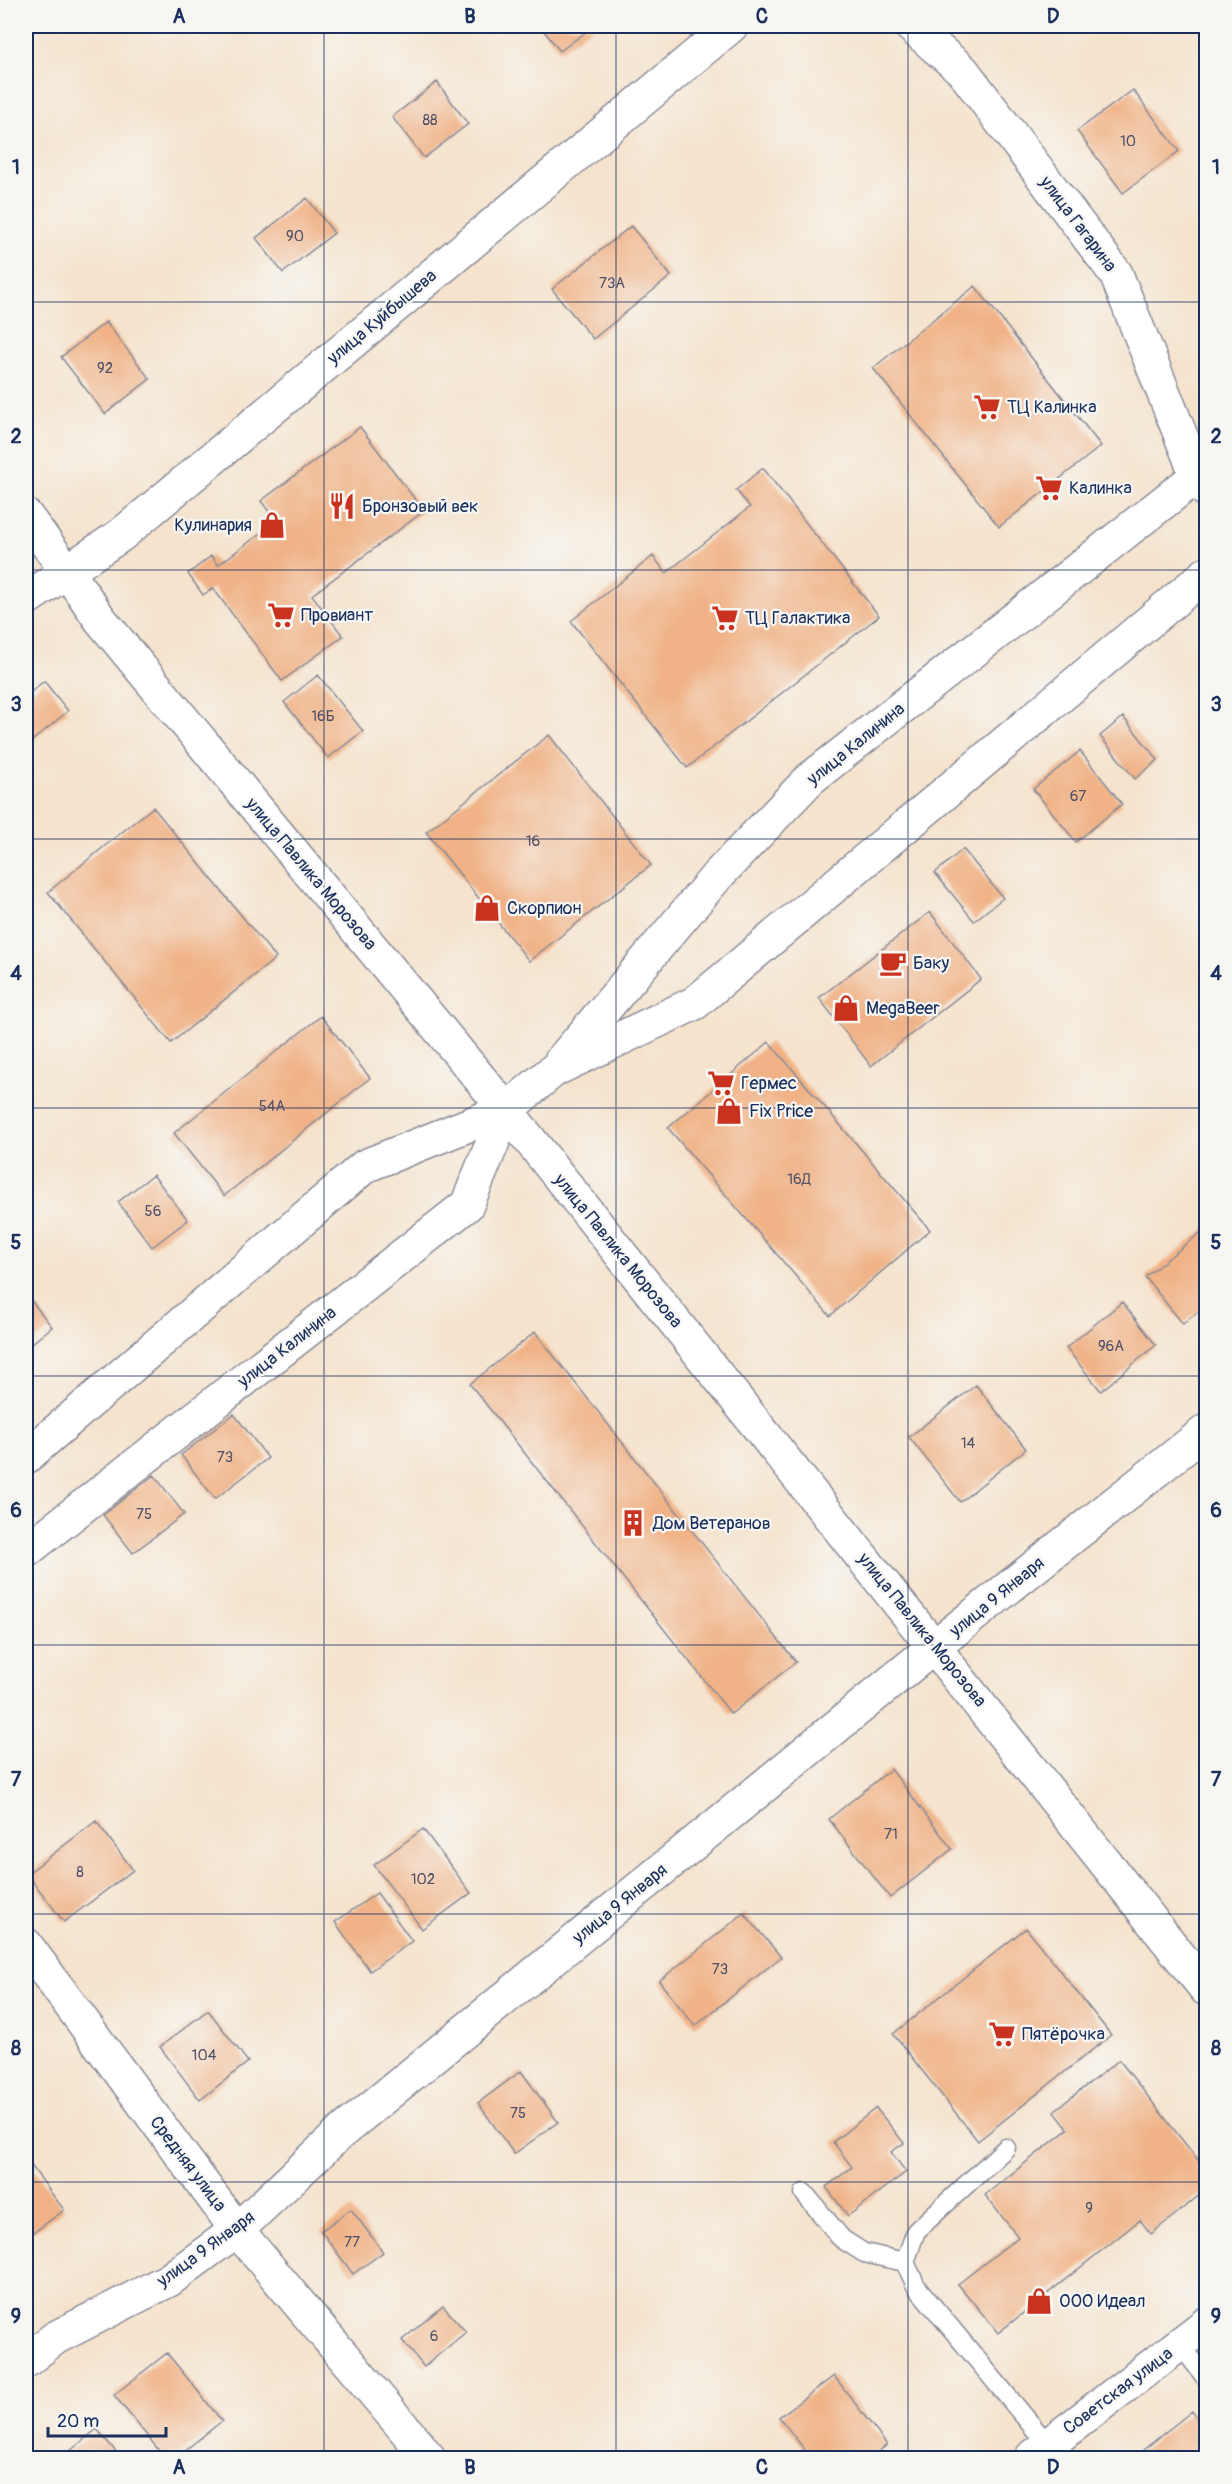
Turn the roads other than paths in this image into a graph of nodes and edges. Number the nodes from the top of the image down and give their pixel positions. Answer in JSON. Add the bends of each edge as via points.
{"nodes":[{"id":1,"x":731,"y":26,"type":"edge"},
{"id":2,"x":910,"y":26,"type":"edge"},
{"id":3,"x":1203,"y":478,"type":"edge"},
{"id":4,"x":26,"y":516,"type":"edge"},
{"id":5,"x":68,"y":571,"type":"junction"},
{"id":6,"x":1206,"y":574,"type":"edge"},
{"id":7,"x":26,"y":599,"type":"edge"},
{"id":8,"x":554,"y":1070,"type":"junction"},
{"id":9,"x":506,"y":1110,"type":"junction"},
{"id":10,"x":1206,"y":1431,"type":"edge"},
{"id":11,"x":26,"y":1457,"type":"edge"},
{"id":12,"x":26,"y":1551,"type":"edge"},
{"id":13,"x":935,"y":1646,"type":"junction"},
{"id":14,"x":26,"y":1946,"type":"edge"},
{"id":15,"x":1206,"y":1989,"type":"edge"},
{"id":16,"x":1006,"y":2148,"type":"dead end"},
{"id":17,"x":804,"y":2193,"type":"dead end"},
{"id":18,"x":237,"y":2230,"type":"junction"},
{"id":19,"x":905,"y":2262,"type":"junction"},
{"id":20,"x":1206,"y":2324,"type":"edge"},
{"id":21,"x":1180,"y":2344,"type":"junction"},
{"id":22,"x":26,"y":2361,"type":"edge"},
{"id":23,"x":1206,"y":2378,"type":"edge"},
{"id":24,"x":1039,"y":2452,"type":"edge"},
{"id":25,"x":429,"y":2458,"type":"edge"}],
"edges":[{"from":1,"to":5,"type":"street","name":"улица Куйбышева","via":[[130,527]]},
{"from":2,"to":3,"type":"street","name":"улица Гагарина","via":[[963,71],[1116,273]]},
{"from":3,"to":8,"type":"street","name":"улица Калинина","via":[[810,779],[717,876]]},
{"from":4,"to":5,"type":"street","name":"улица Павлика Морозова"},
{"from":5,"to":7,"type":"street","name":"улица Куйбышева"},
{"from":5,"to":9,"type":"street","name":"улица Павлика Морозова","via":[[100,620]]},
{"from":6,"to":8,"type":"street","name":"улица Калинина","via":[[695,1003]]},
{"from":8,"to":9,"type":"street","name":"улица Калинина"},
{"from":9,"to":11,"type":"street","name":"улица Калинина","via":[[364,1166]]},
{"from":9,"to":12,"type":"street","name":"улица Калинина","via":[[467,1205]]},
{"from":9,"to":13,"type":"street","name":"улица Павлика Морозова"},
{"from":10,"to":13,"type":"street","name":"улица 9 Января"},
{"from":13,"to":15,"type":"street","name":"улица Павлика Морозова"},
{"from":13,"to":18,"type":"street","name":"улица 9 Января","via":[[339,2134]]},
{"from":14,"to":18,"type":"street","name":"Средняя улица"},
{"from":16,"to":19,"type":"lane","via":[[916,2230]]},
{"from":17,"to":19,"type":"lane","via":[[842,2240],[864,2253]]},
{"from":18,"to":22,"type":"street","name":"улица 9 Января","via":[[169,2280],[56,2338]]},
{"from":18,"to":25,"type":"street","name":"Средняя улица"},
{"from":19,"to":24,"type":"lane","via":[[915,2286]]},
{"from":20,"to":21,"type":"street","name":"Советская улица"},
{"from":21,"to":23,"type":"lane"},
{"from":21,"to":24,"type":"street","name":"Советская улица"}]}
